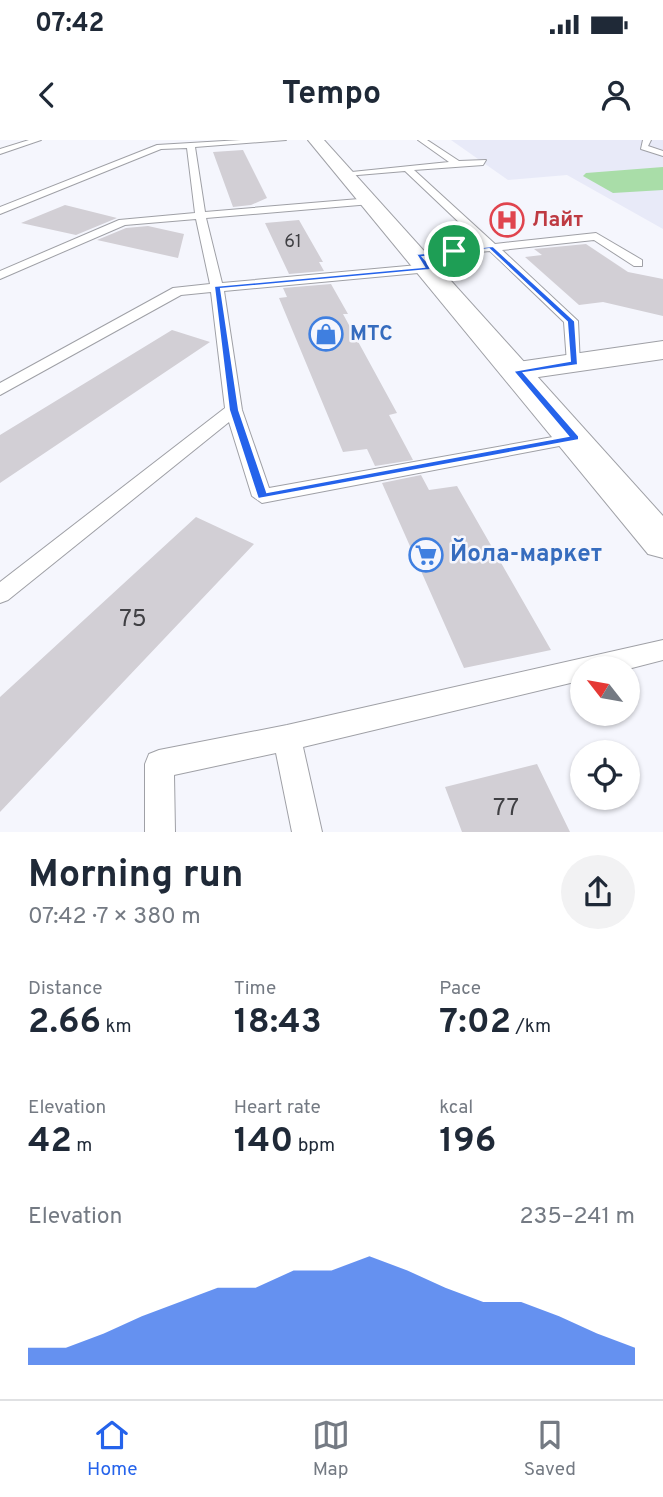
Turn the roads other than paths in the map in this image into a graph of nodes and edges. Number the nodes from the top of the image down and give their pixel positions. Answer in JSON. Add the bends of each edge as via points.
{"nodes":[{"id":1,"x":37,"y":140,"type":"edge"},
{"id":2,"x":221,"y":140,"type":"edge"},
{"id":3,"x":282,"y":140,"type":"edge"},
{"id":4,"x":316,"y":140,"type":"edge"},
{"id":5,"x":422,"y":140,"type":"edge"},
{"id":6,"x":647,"y":140,"type":"edge"},
{"id":7,"x":210,"y":145,"type":"junction"},
{"id":8,"x":191,"y":146,"type":"junction"},
{"id":9,"x":0,"y":152,"type":"edge"},
{"id":10,"x":663,"y":155,"type":"edge"},
{"id":11,"x":483,"y":162,"type":"dead end"},
{"id":12,"x":457,"y":164,"type":"junction"},
{"id":13,"x":407,"y":168,"type":"junction"},
{"id":14,"x":346,"y":173,"type":"junction"},
{"id":15,"x":371,"y":201,"type":"junction"},
{"id":16,"x":0,"y":211,"type":"edge"},
{"id":17,"x":200,"y":214,"type":"junction"},
{"id":18,"x":490,"y":247,"type":"junction"},
{"id":19,"x":424,"y":262,"type":"junction"},
{"id":20,"x":638,"y":263,"type":"dead end"},
{"id":21,"x":0,"y":275,"type":"edge"},
{"id":22,"x":217,"y":287,"type":"junction"},
{"id":23,"x":663,"y":350,"type":"edge"},
{"id":24,"x":575,"y":363,"type":"junction"},
{"id":25,"x":518,"y":371,"type":"junction"},
{"id":26,"x":0,"y":390,"type":"edge"},
{"id":27,"x":234,"y":410,"type":"junction"},
{"id":28,"x":575,"y":438,"type":"junction"},
{"id":29,"x":663,"y":543,"type":"edge"},
{"id":30,"x":0,"y":594,"type":"edge"},
{"id":31,"x":663,"y":650,"type":"edge"},
{"id":32,"x":287,"y":738,"type":"junction"},
{"id":33,"x":160,"y":832,"type":"edge"},
{"id":34,"x":307,"y":832,"type":"edge"}],
"edges":[{"from":1,"to":9,"type":"lane"},
{"from":2,"to":7,"type":"lane"},
{"from":3,"to":7,"type":"lane"},
{"from":4,"to":14,"type":"main road"},
{"from":5,"to":12,"type":"lane"},
{"from":6,"to":10,"type":"lane","via":[[644,146]]},
{"from":7,"to":8,"type":"lane"},
{"from":8,"to":16,"type":"lane","via":[[160,148]]},
{"from":8,"to":17,"type":"lane"},
{"from":11,"to":12,"type":"lane"},
{"from":12,"to":13,"type":"lane"},
{"from":13,"to":14,"type":"lane"},
{"from":13,"to":18,"type":"lane"},
{"from":14,"to":15,"type":"main road"},
{"from":15,"to":17,"type":"lane"},
{"from":15,"to":19,"type":"main road"},
{"from":17,"to":21,"type":"lane","via":[[123,222]]},
{"from":17,"to":22,"type":"lane"},
{"from":18,"to":19,"type":"lane"},
{"from":18,"to":20,"type":"lane","via":[[596,236]]},
{"from":18,"to":24,"type":"lane","via":[[571,321]]},
{"from":19,"to":22,"type":"lane"},
{"from":19,"to":25,"type":"main road"},
{"from":22,"to":26,"type":"lane","via":[[178,291]]},
{"from":22,"to":27,"type":"lane"},
{"from":23,"to":24,"type":"main road"},
{"from":24,"to":25,"type":"main road"},
{"from":25,"to":28,"type":"main road"},
{"from":27,"to":28,"type":"lane","via":[[262,496]]},
{"from":27,"to":30,"type":"lane"},
{"from":28,"to":29,"type":"main road"},
{"from":31,"to":32,"type":"lane"},
{"from":32,"to":33,"type":"lane","via":[[159,764]]},
{"from":32,"to":34,"type":"lane"}]}
